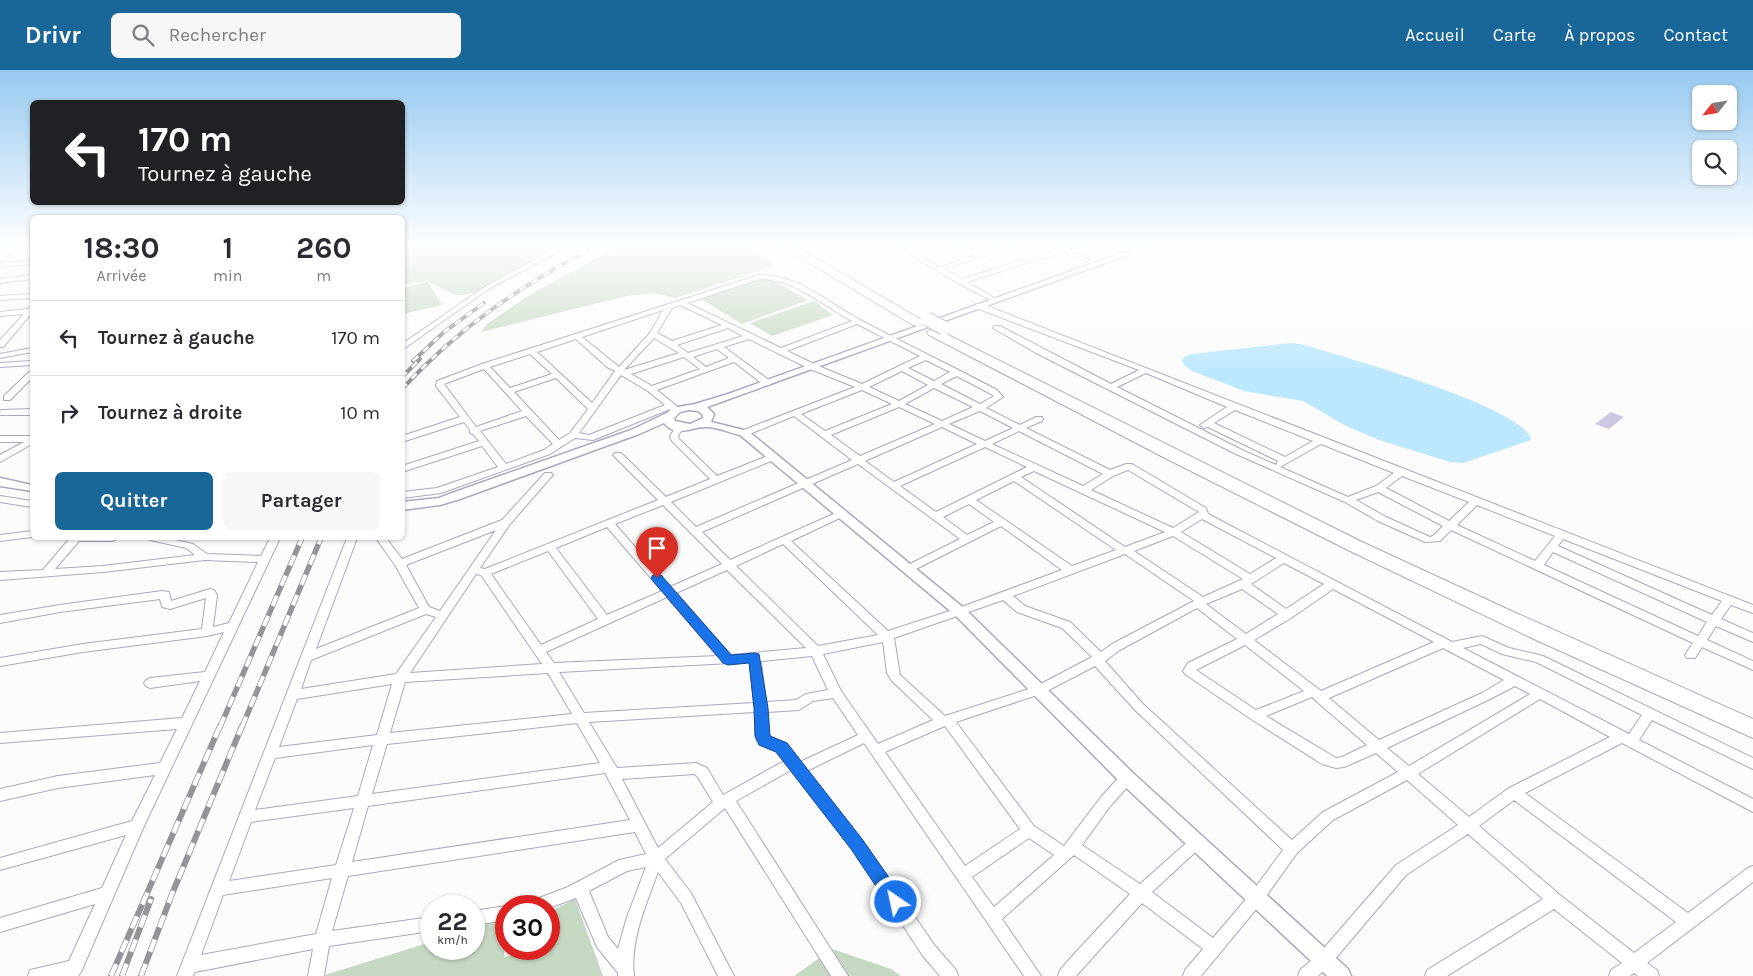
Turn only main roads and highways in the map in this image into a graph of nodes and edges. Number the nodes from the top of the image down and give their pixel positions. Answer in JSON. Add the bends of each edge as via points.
{"nodes":[{"id":1,"x":864,"y":288,"type":"edge"},
{"id":2,"x":871,"y":288,"type":"edge"},
{"id":3,"x":931,"y":325,"type":"junction"},
{"id":4,"x":1753,"y":716,"type":"edge"},
{"id":5,"x":1753,"y":729,"type":"edge"}],
"edges":[{"from":1,"to":3,"type":"highway"},
{"from":2,"to":3,"type":"highway"},
{"from":3,"to":4,"type":"highway","via":[[1341,526]]},
{"from":3,"to":5,"type":"highway","via":[[1088,412],[1330,534]]}]}
